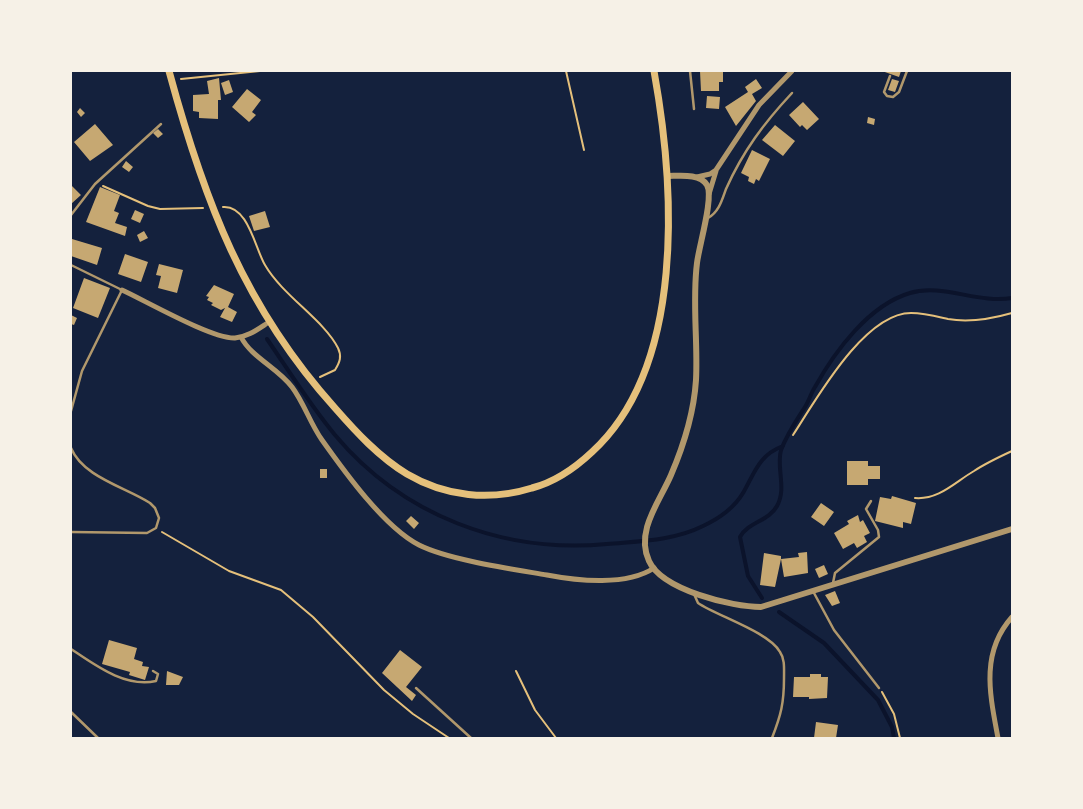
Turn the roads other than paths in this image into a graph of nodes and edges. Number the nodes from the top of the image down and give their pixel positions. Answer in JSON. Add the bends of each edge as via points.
{"nodes":[{"id":1,"x":169,"y":71,"type":"edge"},
{"id":2,"x":654,"y":71,"type":"edge"},
{"id":3,"x":690,"y":71,"type":"edge"},
{"id":4,"x":792,"y":71,"type":"edge"},
{"id":5,"x":907,"y":71,"type":"edge"},
{"id":6,"x":890,"y":76,"type":"dead end"},
{"id":7,"x":792,"y":93,"type":"dead end"},
{"id":8,"x":694,"y":109,"type":"dead end"},
{"id":9,"x":161,"y":124,"type":"dead end"},
{"id":10,"x":718,"y":166,"type":"junction"},
{"id":11,"x":668,"y":176,"type":"junction"},
{"id":12,"x":696,"y":177,"type":"junction"},
{"id":13,"x":709,"y":194,"type":"junction"},
{"id":14,"x":71,"y":216,"type":"edge"},
{"id":15,"x":704,"y":220,"type":"junction"},
{"id":16,"x":71,"y":265,"type":"edge"},
{"id":17,"x":122,"y":290,"type":"junction"},
{"id":18,"x":269,"y":322,"type":"junction"},
{"id":19,"x":241,"y":337,"type":"junction"},
{"id":20,"x":71,"y":412,"type":"edge"},
{"id":21,"x":71,"y":448,"type":"edge"},
{"id":22,"x":871,"y":501,"type":"dead end"},
{"id":23,"x":1012,"y":529,"type":"edge"},
{"id":24,"x":71,"y":532,"type":"edge"},
{"id":25,"x":654,"y":568,"type":"junction"},
{"id":26,"x":833,"y":584,"type":"junction"},
{"id":27,"x":814,"y":591,"type":"junction"},
{"id":28,"x":695,"y":593,"type":"junction"},
{"id":29,"x":1012,"y":617,"type":"edge"},
{"id":30,"x":71,"y":649,"type":"edge"},
{"id":31,"x":153,"y":671,"type":"dead end"},
{"id":32,"x":416,"y":688,"type":"dead end"},
{"id":33,"x":880,"y":688,"type":"road end"},
{"id":34,"x":71,"y":712,"type":"edge"},
{"id":35,"x":98,"y":738,"type":"edge"},
{"id":36,"x":471,"y":738,"type":"edge"},
{"id":37,"x":772,"y":738,"type":"edge"},
{"id":38,"x":998,"y":738,"type":"edge"}],
"edges":[{"from":1,"to":18,"type":"main road","via":[[206,195],[241,272]]},
{"from":2,"to":11,"type":"main road"},
{"from":3,"to":8,"type":"lane"},
{"from":4,"to":10,"type":"street","via":[[759,104]]},
{"from":5,"to":6,"type":"lane","via":[[899,92],[893,97],[884,92]]},
{"from":7,"to":15,"type":"lane","via":[[752,140],[738,162],[716,212]]},
{"from":9,"to":14,"type":"lane","via":[[95,184]]},
{"from":10,"to":12,"type":"street","via":[[710,174]]},
{"from":10,"to":13,"type":"street"},
{"from":11,"to":12,"type":"street"},
{"from":11,"to":18,"type":"main road","via":[[665,276],[647,369],[632,403],[617,426],[583,461],[539,486],[495,496],[472,496],[424,483],[382,456],[354,430],[310,379]]},
{"from":12,"to":13,"type":"street","via":[[705,182]]},
{"from":13,"to":15,"type":"street"},
{"from":15,"to":25,"type":"street","via":[[694,290],[695,391],[672,473],[650,517],[646,533],[645,546]]},
{"from":16,"to":17,"type":"lane"},
{"from":17,"to":19,"type":"street","via":[[214,334]]},
{"from":17,"to":20,"type":"lane","via":[[82,371]]},
{"from":18,"to":19,"type":"street"},
{"from":19,"to":25,"type":"street","via":[[292,386],[320,438],[370,501],[419,545],[479,562],[557,577],[626,579],[646,574]]},
{"from":21,"to":24,"type":"lane","via":[[89,470],[142,498],[155,508],[159,518],[156,528],[147,533]]},
{"from":22,"to":26,"type":"lane","via":[[866,509],[879,537],[835,572]]},
{"from":23,"to":26,"type":"street"},
{"from":25,"to":28,"type":"street","via":[[668,580]]},
{"from":26,"to":27,"type":"street"},
{"from":27,"to":28,"type":"street","via":[[754,607]]},
{"from":27,"to":33,"type":"lane","via":[[834,630]]},
{"from":28,"to":37,"type":"lane","via":[[698,603],[753,631],[781,653],[783,710]]},
{"from":29,"to":38,"type":"street","via":[[996,640],[989,666],[991,703]]},
{"from":30,"to":31,"type":"lane","via":[[122,678],[136,682],[152,682],[158,678]]},
{"from":32,"to":36,"type":"lane"},
{"from":34,"to":35,"type":"lane"}]}
